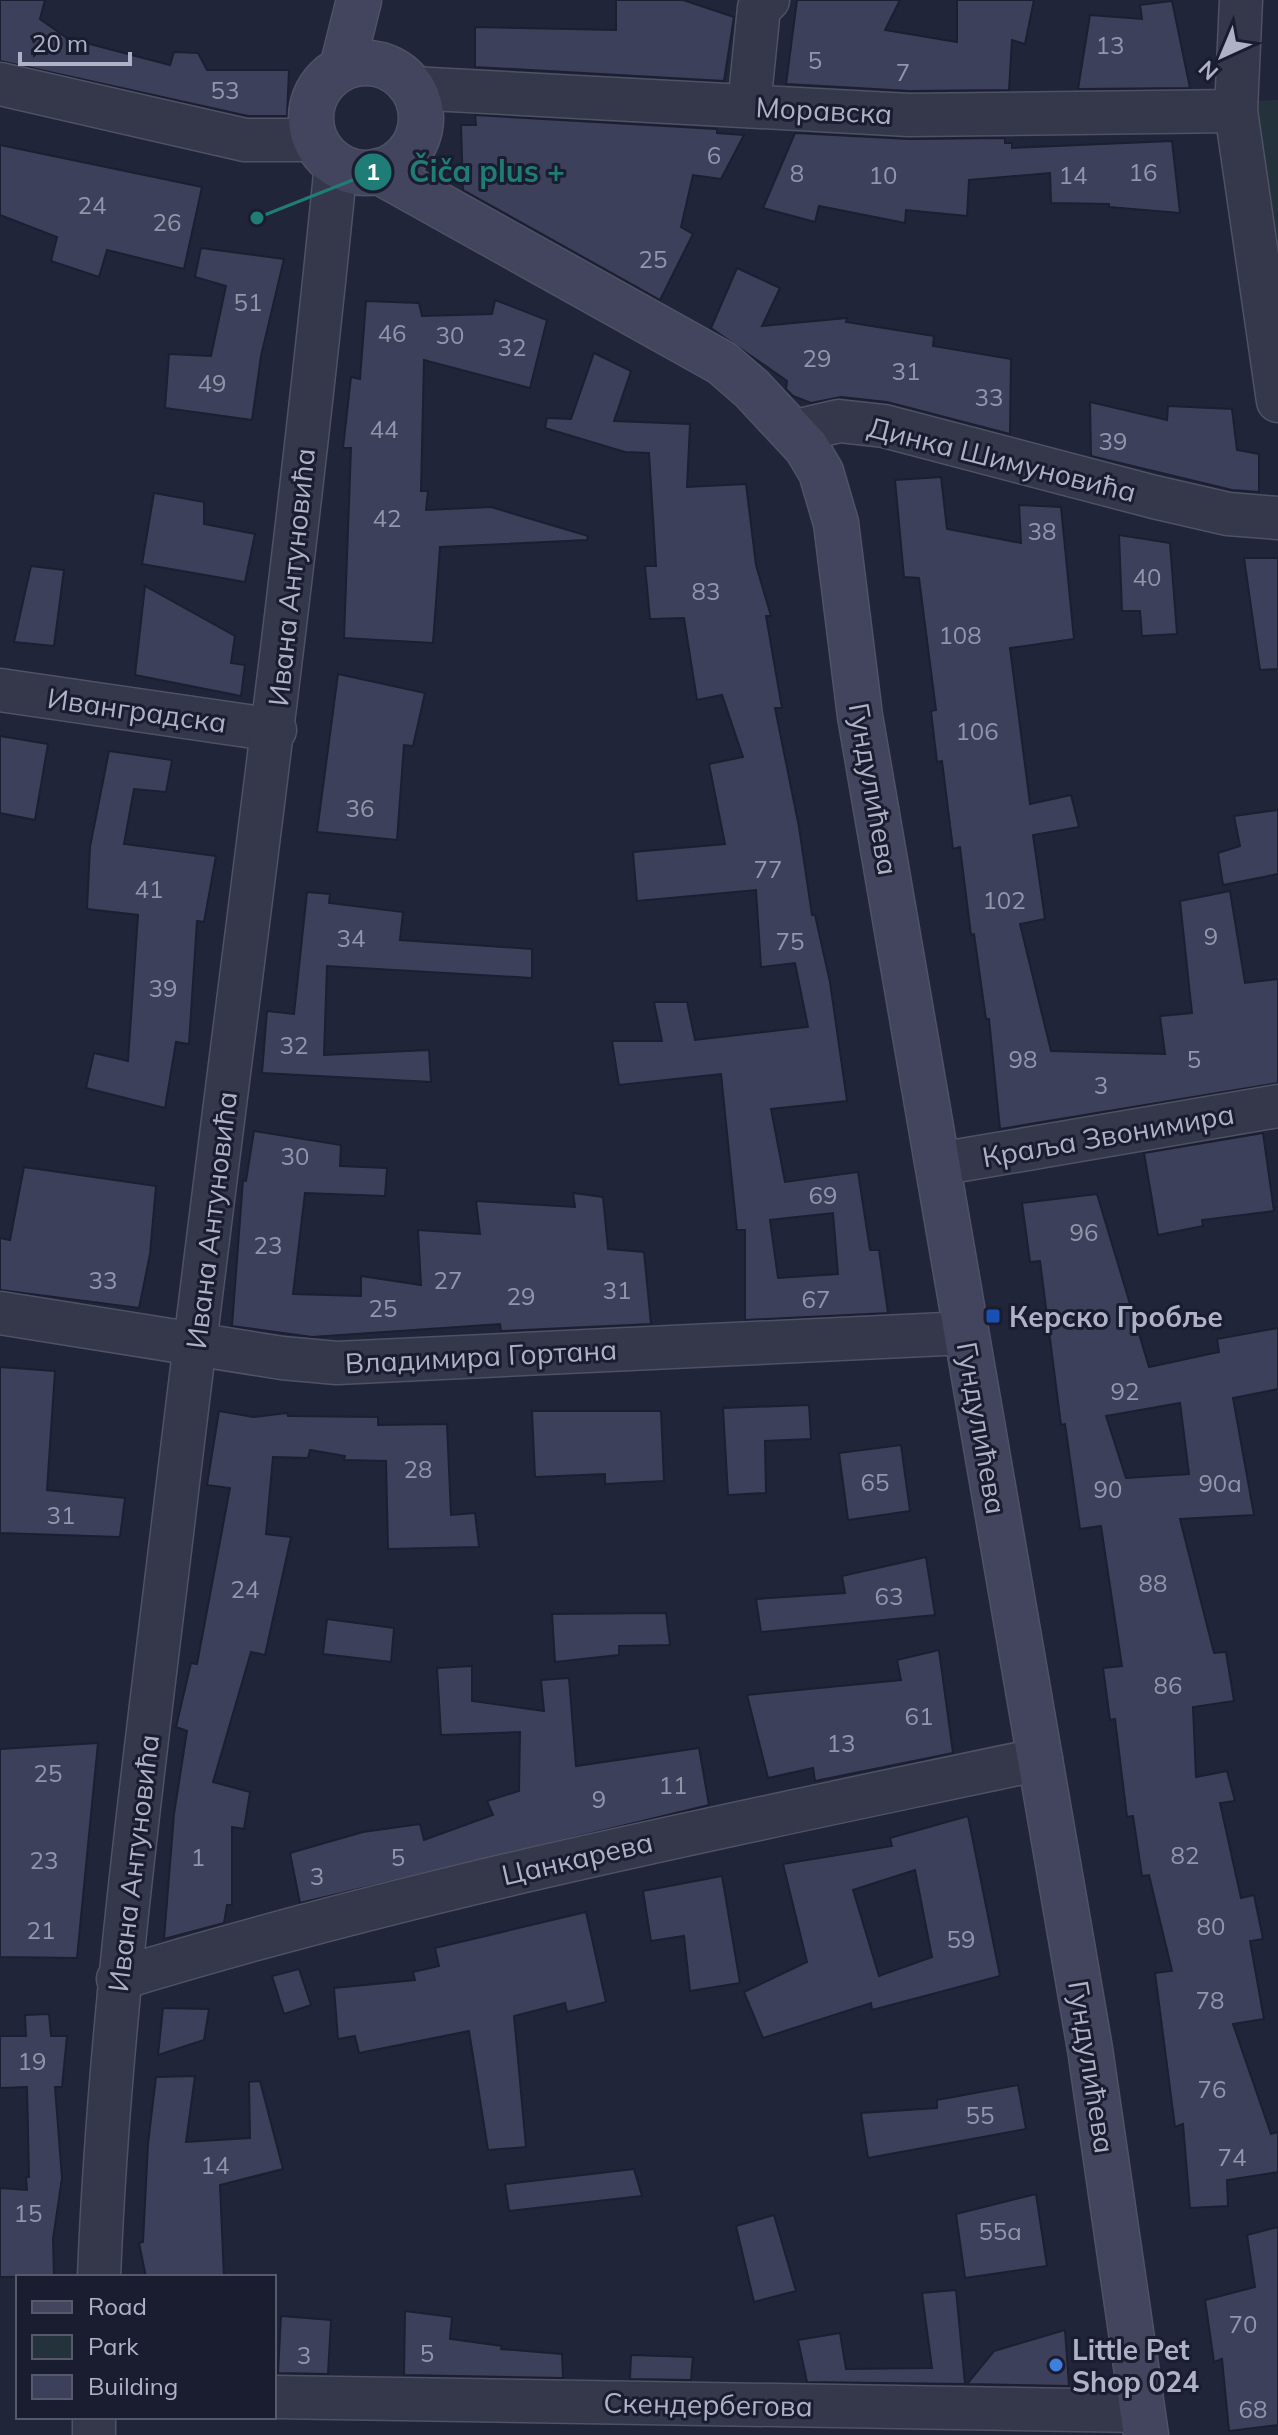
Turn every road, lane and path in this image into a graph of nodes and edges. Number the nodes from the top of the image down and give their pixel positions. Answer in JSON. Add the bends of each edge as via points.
{"nodes":[{"id":1,"x":359,"y":0,"type":"edge"},
{"id":2,"x":376,"y":0,"type":"edge"},
{"id":3,"x":768,"y":0,"type":"edge"},
{"id":4,"x":1241,"y":0,"type":"edge"},
{"id":5,"x":379,"y":74,"type":"junction"},
{"id":6,"x":0,"y":84,"type":"edge"},
{"id":7,"x":749,"y":106,"type":"junction"},
{"id":8,"x":1236,"y":111,"type":"junction"},
{"id":9,"x":326,"y":152,"type":"junction"},
{"id":10,"x":394,"y":162,"type":"junction"},
{"id":11,"x":1278,"y":401,"type":"edge"},
{"id":12,"x":792,"y":432,"type":"junction"},
{"id":13,"x":1278,"y":518,"type":"edge"},
{"id":14,"x":0,"y":690,"type":"edge"},
{"id":15,"x":275,"y":730,"type":"junction"},
{"id":16,"x":1278,"y":1106,"type":"edge"},
{"id":17,"x":939,"y":1164,"type":"junction"},
{"id":18,"x":0,"y":1313,"type":"edge"},
{"id":19,"x":966,"y":1333,"type":"junction"},
{"id":20,"x":194,"y":1342,"type":"junction"},
{"id":21,"x":1041,"y":1759,"type":"junction"},
{"id":22,"x":118,"y":1979,"type":"junction"},
{"id":23,"x":99,"y":2275,"type":"edge"},
{"id":24,"x":276,"y":2397,"type":"edge"},
{"id":25,"x":1144,"y":2423,"type":"edge"}],
"edges":[{"from":1,"to":5,"type":"street"},
{"from":2,"to":5,"type":"street"},
{"from":3,"to":7,"type":"street","via":[[759,8]]},
{"from":4,"to":8,"type":"street"},
{"from":5,"to":7,"type":"street","name":"Моравска"},
{"from":5,"to":9,"type":"street","via":[[325,80],[311,119]]},
{"from":5,"to":10,"type":"street","via":[[420,106],[421,125]]},
{"from":6,"to":9,"type":"street","via":[[245,140]]},
{"from":7,"to":8,"type":"street","name":"Моравска","via":[[909,115]]},
{"from":8,"to":11,"type":"street"},
{"from":9,"to":10,"type":"street","via":[[356,172]]},
{"from":9,"to":15,"type":"street","name":"Ивана Антуновића"},
{"from":10,"to":12,"type":"street","via":[[455,215],[722,363]]},
{"from":12,"to":13,"type":"street","name":"Динка Шимуновића","via":[[839,421],[884,426],[1154,497],[1228,514]]},
{"from":12,"to":17,"type":"street","name":"Гундулићева","via":[[821,472],[836,523],[860,716]]},
{"from":14,"to":15,"type":"street","name":"Иванградска"},
{"from":15,"to":20,"type":"street","name":"Ивана Антуновића"},
{"from":16,"to":17,"type":"street","name":"Краља Звонимира"},
{"from":17,"to":19,"type":"street","name":"Гундулићева"},
{"from":18,"to":20,"type":"street","name":"Владимира Гортана"},
{"from":19,"to":20,"type":"street","name":"Владимира Гортана","via":[[337,1363]]},
{"from":19,"to":21,"type":"street","name":"Гундулићева"},
{"from":20,"to":22,"type":"street","name":"Ивана Антуновића"},
{"from":21,"to":22,"type":"street","name":"Цанкарева","via":[[626,1845],[280,1929]]},
{"from":21,"to":25,"type":"street","name":"Гундулићева"},
{"from":22,"to":23,"type":"street","name":"Ивана Антуновића"},
{"from":24,"to":25,"type":"street","name":"Скендербегова"}]}
